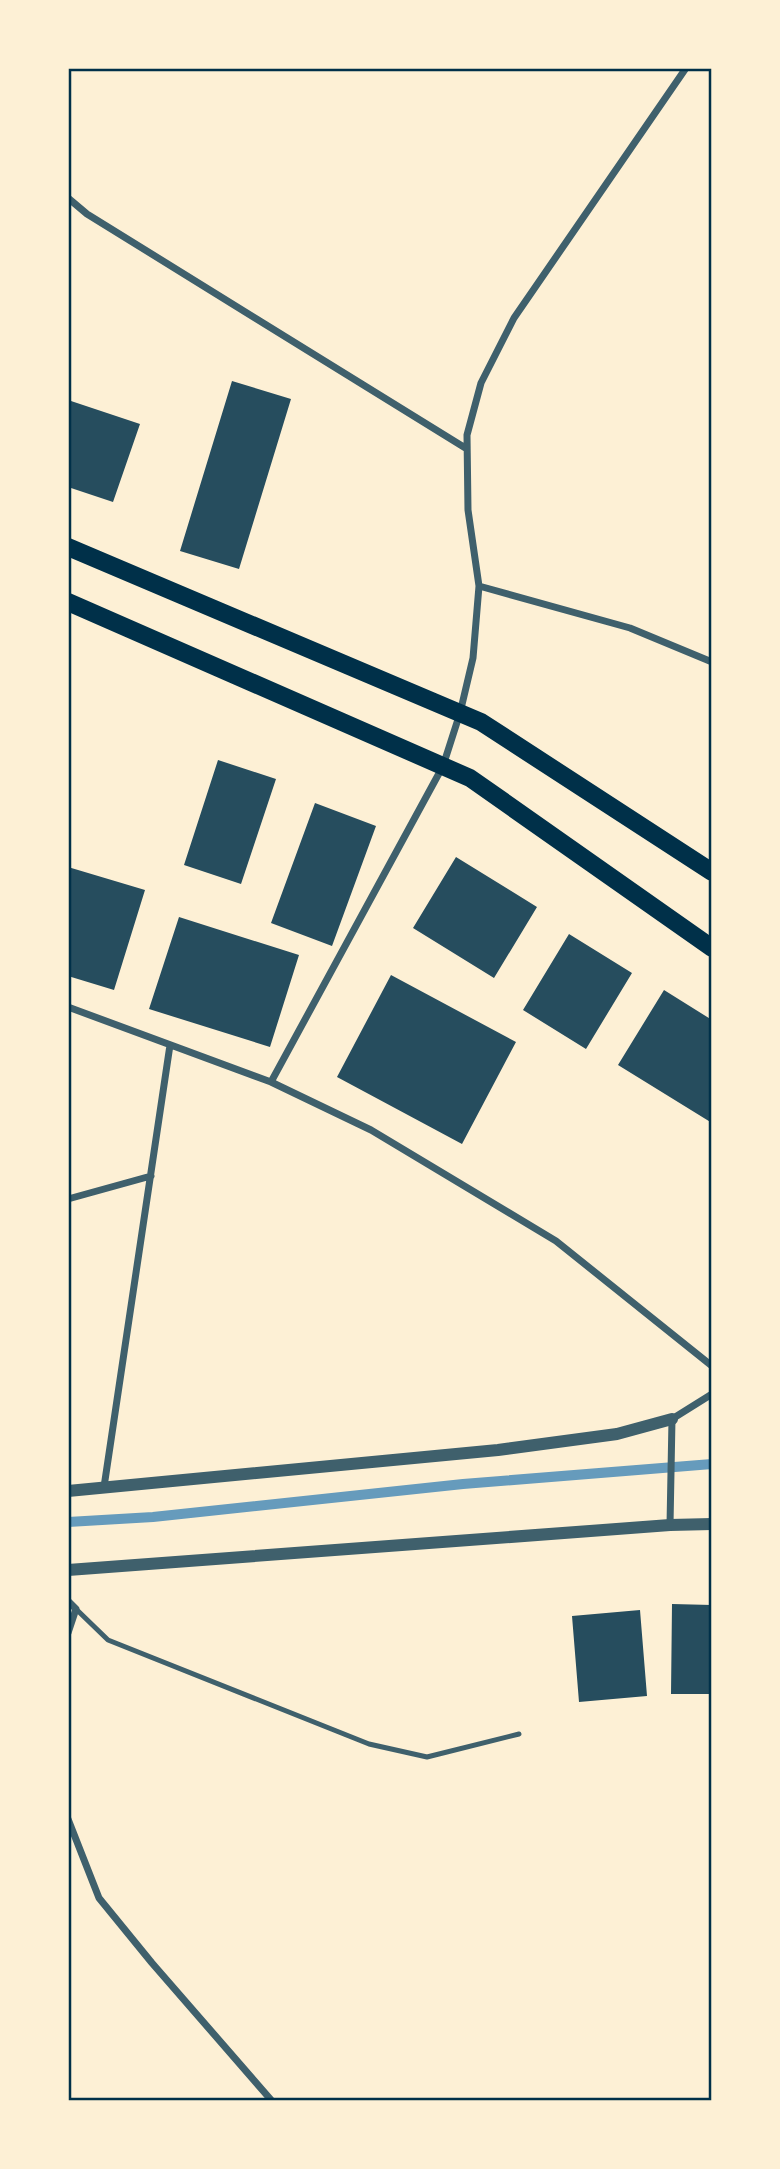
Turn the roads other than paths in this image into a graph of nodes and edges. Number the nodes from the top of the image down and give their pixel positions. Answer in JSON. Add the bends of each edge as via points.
{"nodes":[{"id":1,"x":686,"y":68,"type":"edge"},
{"id":2,"x":68,"y":198,"type":"edge"},
{"id":3,"x":467,"y":449,"type":"junction"},
{"id":4,"x":68,"y":547,"type":"edge"},
{"id":5,"x":479,"y":586,"type":"junction"},
{"id":6,"x":68,"y":602,"type":"edge"},
{"id":7,"x":712,"y":662,"type":"edge"},
{"id":8,"x":460,"y":713,"type":"junction"},
{"id":9,"x":443,"y":766,"type":"junction"},
{"id":10,"x":712,"y":872,"type":"edge"},
{"id":11,"x":712,"y":948,"type":"edge"},
{"id":12,"x":68,"y":1007,"type":"edge"},
{"id":13,"x":170,"y":1045,"type":"junction"},
{"id":14,"x":271,"y":1082,"type":"junction"},
{"id":15,"x":151,"y":1176,"type":"junction"},
{"id":16,"x":68,"y":1199,"type":"edge"},
{"id":17,"x":712,"y":1366,"type":"edge"},
{"id":18,"x":712,"y":1394,"type":"edge"},
{"id":19,"x":672,"y":1419,"type":"junction"},
{"id":20,"x":104,"y":1487,"type":"junction"},
{"id":21,"x":68,"y":1491,"type":"edge"},
{"id":22,"x":712,"y":1524,"type":"edge"},
{"id":23,"x":670,"y":1525,"type":"junction"},
{"id":24,"x":68,"y":1570,"type":"edge"},
{"id":25,"x":68,"y":1601,"type":"edge"},
{"id":26,"x":76,"y":1609,"type":"junction"},
{"id":27,"x":68,"y":1633,"type":"edge"},
{"id":28,"x":519,"y":1734,"type":"dead end"},
{"id":29,"x":68,"y":1819,"type":"edge"},
{"id":30,"x":272,"y":2101,"type":"edge"}],
"edges":[{"from":1,"to":3,"type":"street","via":[[514,318],[481,383]]},
{"from":2,"to":3,"type":"street"},
{"from":3,"to":5,"type":"street","via":[[468,510]]},
{"from":4,"to":8,"type":"main road"},
{"from":5,"to":7,"type":"street","via":[[630,628]]},
{"from":5,"to":8,"type":"street","via":[[473,658]]},
{"from":6,"to":9,"type":"main road"},
{"from":8,"to":9,"type":"street"},
{"from":8,"to":10,"type":"main road","via":[[481,722]]},
{"from":9,"to":11,"type":"main road","via":[[470,778]]},
{"from":9,"to":14,"type":"street"},
{"from":12,"to":13,"type":"street"},
{"from":13,"to":14,"type":"street"},
{"from":13,"to":15,"type":"street"},
{"from":14,"to":17,"type":"street","via":[[371,1130],[556,1241]]},
{"from":15,"to":16,"type":"street"},
{"from":15,"to":20,"type":"street"},
{"from":18,"to":19,"type":"street"},
{"from":19,"to":20,"type":"street","via":[[617,1434],[498,1450]]},
{"from":19,"to":23,"type":"street"},
{"from":20,"to":21,"type":"street"},
{"from":22,"to":23,"type":"street"},
{"from":23,"to":24,"type":"street"},
{"from":25,"to":26,"type":"street"},
{"from":26,"to":27,"type":"street"},
{"from":26,"to":28,"type":"lane","via":[[108,1640],[369,1744],[427,1757]]},
{"from":29,"to":30,"type":"street","via":[[99,1898]]}]}
